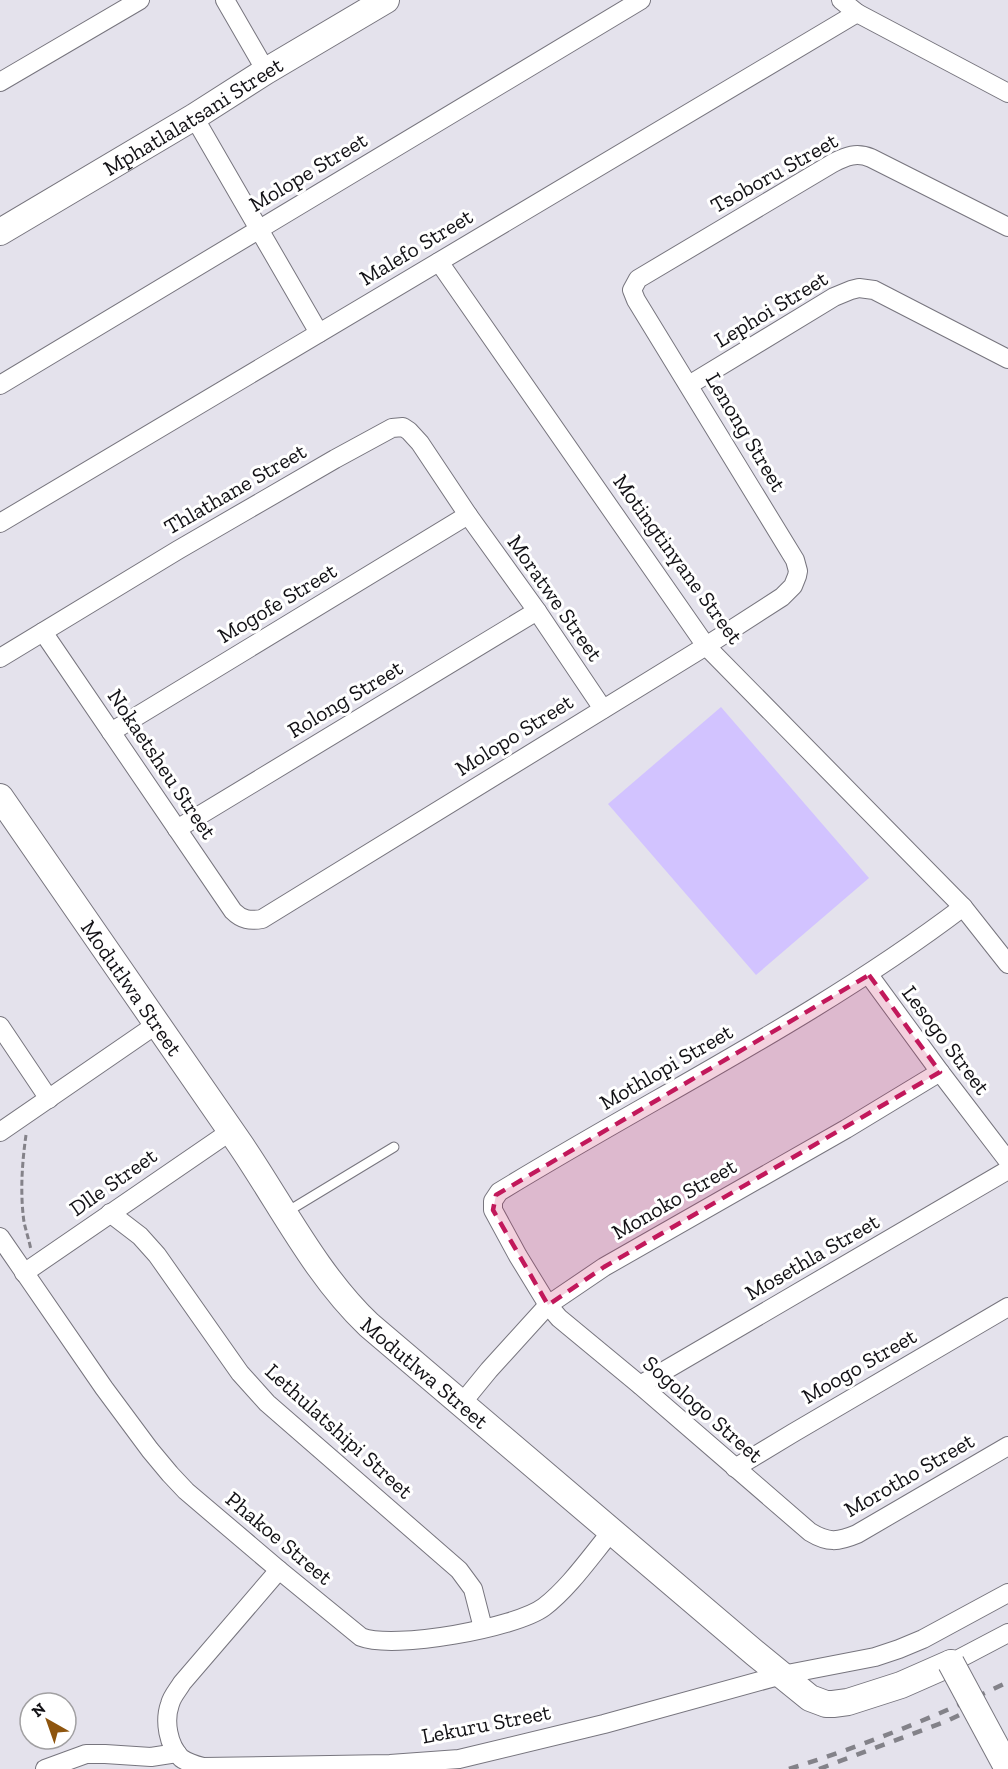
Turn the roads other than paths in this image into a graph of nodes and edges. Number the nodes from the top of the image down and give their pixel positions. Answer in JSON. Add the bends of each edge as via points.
{"nodes":[{"id":1,"x":140,"y":0,"type":"edge"},
{"id":2,"x":225,"y":0,"type":"edge"},
{"id":3,"x":386,"y":0,"type":"edge"},
{"id":4,"x":641,"y":0,"type":"edge"},
{"id":5,"x":841,"y":0,"type":"edge"},
{"id":6,"x":857,"y":13,"type":"junction"},
{"id":7,"x":266,"y":71,"type":"junction"},
{"id":8,"x":0,"y":82,"type":"edge"},
{"id":9,"x":1008,"y":93,"type":"edge"},
{"id":10,"x":194,"y":117,"type":"junction"},
{"id":11,"x":1008,"y":227,"type":"edge"},
{"id":12,"x":260,"y":230,"type":"junction"},
{"id":13,"x":0,"y":232,"type":"edge"},
{"id":14,"x":439,"y":262,"type":"junction"},
{"id":15,"x":634,"y":284,"type":"joint"},
{"id":16,"x":319,"y":333,"type":"junction"},
{"id":17,"x":1008,"y":359,"type":"edge"},
{"id":18,"x":0,"y":385,"type":"edge"},
{"id":19,"x":689,"y":385,"type":"junction"},
{"id":20,"x":468,"y":515,"type":"junction"},
{"id":21,"x":0,"y":523,"type":"edge"},
{"id":22,"x":798,"y":576,"type":"joint"},
{"id":23,"x":537,"y":611,"type":"junction"},
{"id":24,"x":43,"y":632,"type":"junction"},
{"id":25,"x":706,"y":646,"type":"junction"},
{"id":26,"x":0,"y":658,"type":"edge"},
{"id":27,"x":603,"y":709,"type":"junction"},
{"id":28,"x":111,"y":732,"type":"junction"},
{"id":29,"x":0,"y":797,"type":"edge"},
{"id":30,"x":177,"y":829,"type":"junction"},
{"id":31,"x":963,"y":907,"type":"junction"},
{"id":32,"x":245,"y":919,"type":"joint"},
{"id":33,"x":1008,"y":964,"type":"edge"},
{"id":34,"x":869,"y":975,"type":"junction"},
{"id":35,"x":156,"y":1024,"type":"junction"},
{"id":36,"x":0,"y":1026,"type":"edge"},
{"id":37,"x":940,"y":1072,"type":"junction"},
{"id":38,"x":49,"y":1099,"type":"junction"},
{"id":39,"x":231,"y":1131,"type":"junction"},
{"id":40,"x":0,"y":1132,"type":"edge"},
{"id":41,"x":394,"y":1147,"type":"dead end"},
{"id":42,"x":1008,"y":1161,"type":"edge"},
{"id":43,"x":1008,"y":1170,"type":"edge"},
{"id":44,"x":110,"y":1213,"type":"junction"},
{"id":45,"x":285,"y":1213,"type":"junction"},
{"id":46,"x":0,"y":1238,"type":"edge"},
{"id":47,"x":29,"y":1270,"type":"junction"},
{"id":48,"x":548,"y":1305,"type":"junction"},
{"id":49,"x":1008,"y":1307,"type":"edge"},
{"id":50,"x":640,"y":1385,"type":"junction"},
{"id":51,"x":462,"y":1403,"type":"junction"},
{"id":52,"x":1008,"y":1446,"type":"edge"},
{"id":53,"x":735,"y":1468,"type":"junction"},
{"id":54,"x":612,"y":1532,"type":"junction"},
{"id":55,"x":832,"y":1541,"type":"joint"},
{"id":56,"x":279,"y":1570,"type":"junction"},
{"id":57,"x":1008,"y":1593,"type":"edge"},
{"id":58,"x":483,"y":1628,"type":"junction"},
{"id":59,"x":1008,"y":1632,"type":"edge"},
{"id":60,"x":951,"y":1663,"type":"junction"},
{"id":61,"x":782,"y":1675,"type":"junction"},
{"id":62,"x":177,"y":1753,"type":"junction"},
{"id":63,"x":45,"y":1769,"type":"edge"},
{"id":64,"x":1008,"y":1769,"type":"edge"}],
"edges":[{"from":1,"to":8,"type":"street"},
{"from":2,"to":7,"type":"street"},
{"from":3,"to":7,"type":"street","name":"Mphatlalatsani Street"},
{"from":4,"to":12,"type":"street","name":"Molope Street"},
{"from":5,"to":6,"type":"street"},
{"from":6,"to":9,"type":"street"},
{"from":6,"to":14,"type":"street","name":"Malefo Street"},
{"from":7,"to":10,"type":"street","name":"Mphatlalatsani Street"},
{"from":10,"to":12,"type":"street"},
{"from":10,"to":13,"type":"street","name":"Mphatlalatsani Street"},
{"from":11,"to":15,"type":"street","name":"Tsoboru Street","via":[[871,158],[850,155]]},
{"from":12,"to":16,"type":"street"},
{"from":12,"to":18,"type":"street","name":"Molope Street"},
{"from":14,"to":16,"type":"street","name":"Malefo Street"},
{"from":14,"to":25,"type":"street","name":"Motingtinyane Street"},
{"from":15,"to":19,"type":"street","name":"Lenong Street","via":[[636,300]]},
{"from":16,"to":21,"type":"street","name":"Malefo Street"},
{"from":17,"to":19,"type":"street","name":"Lephoi Street","via":[[883,294],[859,288],[834,297]]},
{"from":19,"to":22,"type":"street","name":"Lenong Street","via":[[792,555]]},
{"from":20,"to":23,"type":"street","name":"Moratwe Street"},
{"from":20,"to":24,"type":"street","name":"Thlathane Street","via":[[416,438],[406,428],[395,427],[325,464]]},
{"from":20,"to":28,"type":"street","name":"Mogofe Street"},
{"from":22,"to":25,"type":"street","name":"Molopo Street","via":[[782,597]]},
{"from":23,"to":27,"type":"street","name":"Moratwe Street"},
{"from":23,"to":30,"type":"street","name":"Rolong Street"},
{"from":24,"to":26,"type":"street","name":"Thlathane Street"},
{"from":24,"to":28,"type":"street","name":"Nokaetsheu Street"},
{"from":25,"to":27,"type":"street","name":"Molopo Street"},
{"from":25,"to":31,"type":"street","name":"Motingtinyane Street"},
{"from":27,"to":32,"type":"street","name":"Molopo Street","via":[[268,915]]},
{"from":28,"to":30,"type":"street","name":"Nokaetsheu Street"},
{"from":29,"to":35,"type":"street","name":"Modutlwa Street"},
{"from":30,"to":32,"type":"street","name":"Nokaetsheu Street","via":[[228,904]]},
{"from":31,"to":33,"type":"street","name":"Motingtinyane Street"},
{"from":31,"to":34,"type":"street","name":"Mothlopi Street"},
{"from":34,"to":37,"type":"street","name":"Lesogo Street"},
{"from":34,"to":48,"type":"street","name":"Mothlopi Street","via":[[499,1192],[493,1210]]},
{"from":35,"to":38,"type":"street"},
{"from":35,"to":39,"type":"street","name":"Modutlwa Street"},
{"from":36,"to":38,"type":"street"},
{"from":37,"to":42,"type":"street","name":"Lesogo Street"},
{"from":37,"to":48,"type":"street","name":"Monoko Street","via":[[604,1267]]},
{"from":38,"to":40,"type":"street"},
{"from":39,"to":44,"type":"street","name":"Dlle Street"},
{"from":39,"to":45,"type":"street","name":"Modutlwa Street"},
{"from":41,"to":45,"type":"lane"},
{"from":43,"to":50,"type":"street","name":"Mosethla Street"},
{"from":44,"to":47,"type":"street","name":"Dlle Street"},
{"from":44,"to":58,"type":"street","name":"Lethulatshipi Street","via":[[158,1255],[240,1373],[267,1403],[459,1570],[473,1589]]},
{"from":45,"to":51,"type":"street","name":"Modutlwa Street","via":[[327,1278],[359,1316]]},
{"from":46,"to":47,"type":"street","name":"Phakoe Street"},
{"from":47,"to":56,"type":"street","name":"Phakoe Street","via":[[104,1388],[160,1463],[186,1491]]},
{"from":48,"to":50,"type":"street","name":"Sogologo Street"},
{"from":48,"to":51,"type":"street","name":"Monoko Street"},
{"from":49,"to":53,"type":"street","name":"Moogo Street"},
{"from":50,"to":53,"type":"street","name":"Sogologo Street"},
{"from":51,"to":54,"type":"street","name":"Modutlwa Street"},
{"from":52,"to":55,"type":"street","name":"Morotho Street","via":[[858,1534]]},
{"from":53,"to":55,"type":"street","name":"Sogologo Street","via":[[810,1532]]},
{"from":54,"to":58,"type":"street","name":"Phakoe Street","via":[[544,1607],[523,1618]]},
{"from":54,"to":61,"type":"street","name":"Modutlwa Street"},
{"from":56,"to":58,"type":"street","name":"Phakoe Street","via":[[366,1639],[437,1638]]},
{"from":56,"to":62,"type":"street","via":[[170,1702],[167,1727]]},
{"from":57,"to":61,"type":"street","name":"Lekuru Street","via":[[899,1649]]},
{"from":59,"to":60,"type":"street","name":"Modutlwa Street"},
{"from":60,"to":61,"type":"street","name":"Modutlwa Street","via":[[901,1684],[833,1704],[810,1698]]},
{"from":60,"to":64,"type":"street","bridge":true},
{"from":61,"to":62,"type":"street","name":"Lekuru Street","via":[[604,1724],[447,1760],[203,1767],[186,1762]]},
{"from":62,"to":63,"type":"street","via":[[151,1757],[86,1755]]}]}
